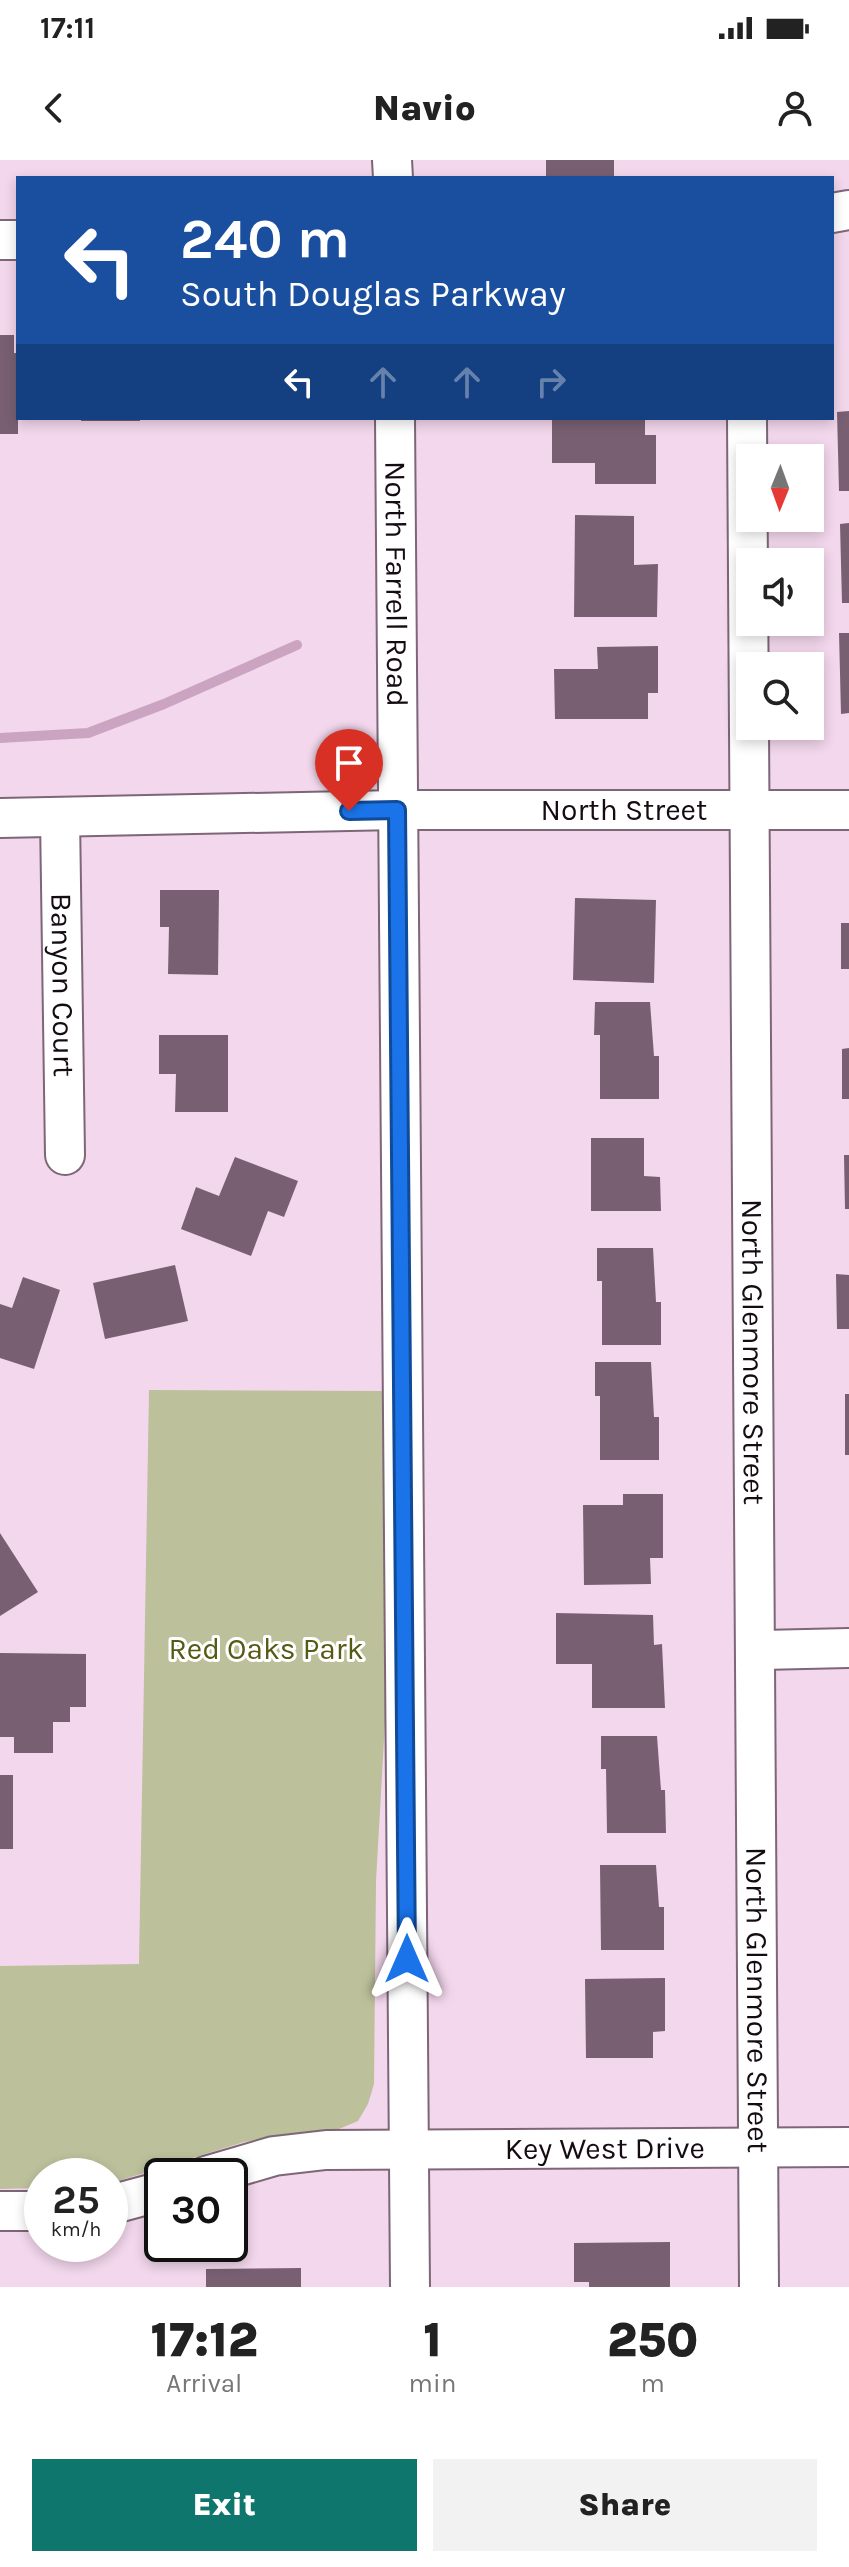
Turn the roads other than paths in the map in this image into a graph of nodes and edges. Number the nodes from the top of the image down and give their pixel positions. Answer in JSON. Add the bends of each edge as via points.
{"nodes":[{"id":1,"x":395,"y":420,"type":"edge"},
{"id":2,"x":747,"y":420,"type":"edge"},
{"id":3,"x":397,"y":810,"type":"junction"},
{"id":4,"x":849,"y":810,"type":"edge"},
{"id":5,"x":747,"y":812,"type":"junction"},
{"id":6,"x":60,"y":817,"type":"junction"},
{"id":7,"x":0,"y":818,"type":"edge"},
{"id":8,"x":65,"y":1155,"type":"dead end"},
{"id":9,"x":849,"y":1648,"type":"edge"},
{"id":10,"x":757,"y":1650,"type":"junction"},
{"id":11,"x":759,"y":2147,"type":"junction"},
{"id":12,"x":849,"y":2147,"type":"edge"},
{"id":13,"x":409,"y":2151,"type":"junction"},
{"id":14,"x":248,"y":2164,"type":"edge"},
{"id":15,"x":0,"y":2211,"type":"edge"},
{"id":16,"x":24,"y":2211,"type":"edge"},
{"id":17,"x":410,"y":2287,"type":"edge"},
{"id":18,"x":759,"y":2287,"type":"edge"}],
"edges":[{"from":1,"to":3,"type":"street","name":"North Farrell Road"},
{"from":2,"to":5,"type":"street","name":"North Glenmore Street"},
{"from":3,"to":5,"type":"street","name":"North Street"},
{"from":3,"to":6,"type":"street","name":"North Street"},
{"from":3,"to":13,"type":"street","name":"North Farrell Road"},
{"from":4,"to":5,"type":"street","name":"North Street"},
{"from":5,"to":10,"type":"street","name":"North Glenmore Street"},
{"from":6,"to":7,"type":"street","name":"North Street"},
{"from":6,"to":8,"type":"street","name":"Banyon Court"},
{"from":9,"to":10,"type":"street"},
{"from":10,"to":11,"type":"street","name":"North Glenmore Street"},
{"from":11,"to":12,"type":"street","name":"Key West Drive"},
{"from":11,"to":13,"type":"street","name":"Key West Drive"},
{"from":11,"to":18,"type":"street","name":"North Glenmore Street"},
{"from":13,"to":14,"type":"street","name":"Key West Drive","via":[[326,2150]]},
{"from":13,"to":17,"type":"street","name":"North Farrell Road"},
{"from":15,"to":16,"type":"street"}]}
